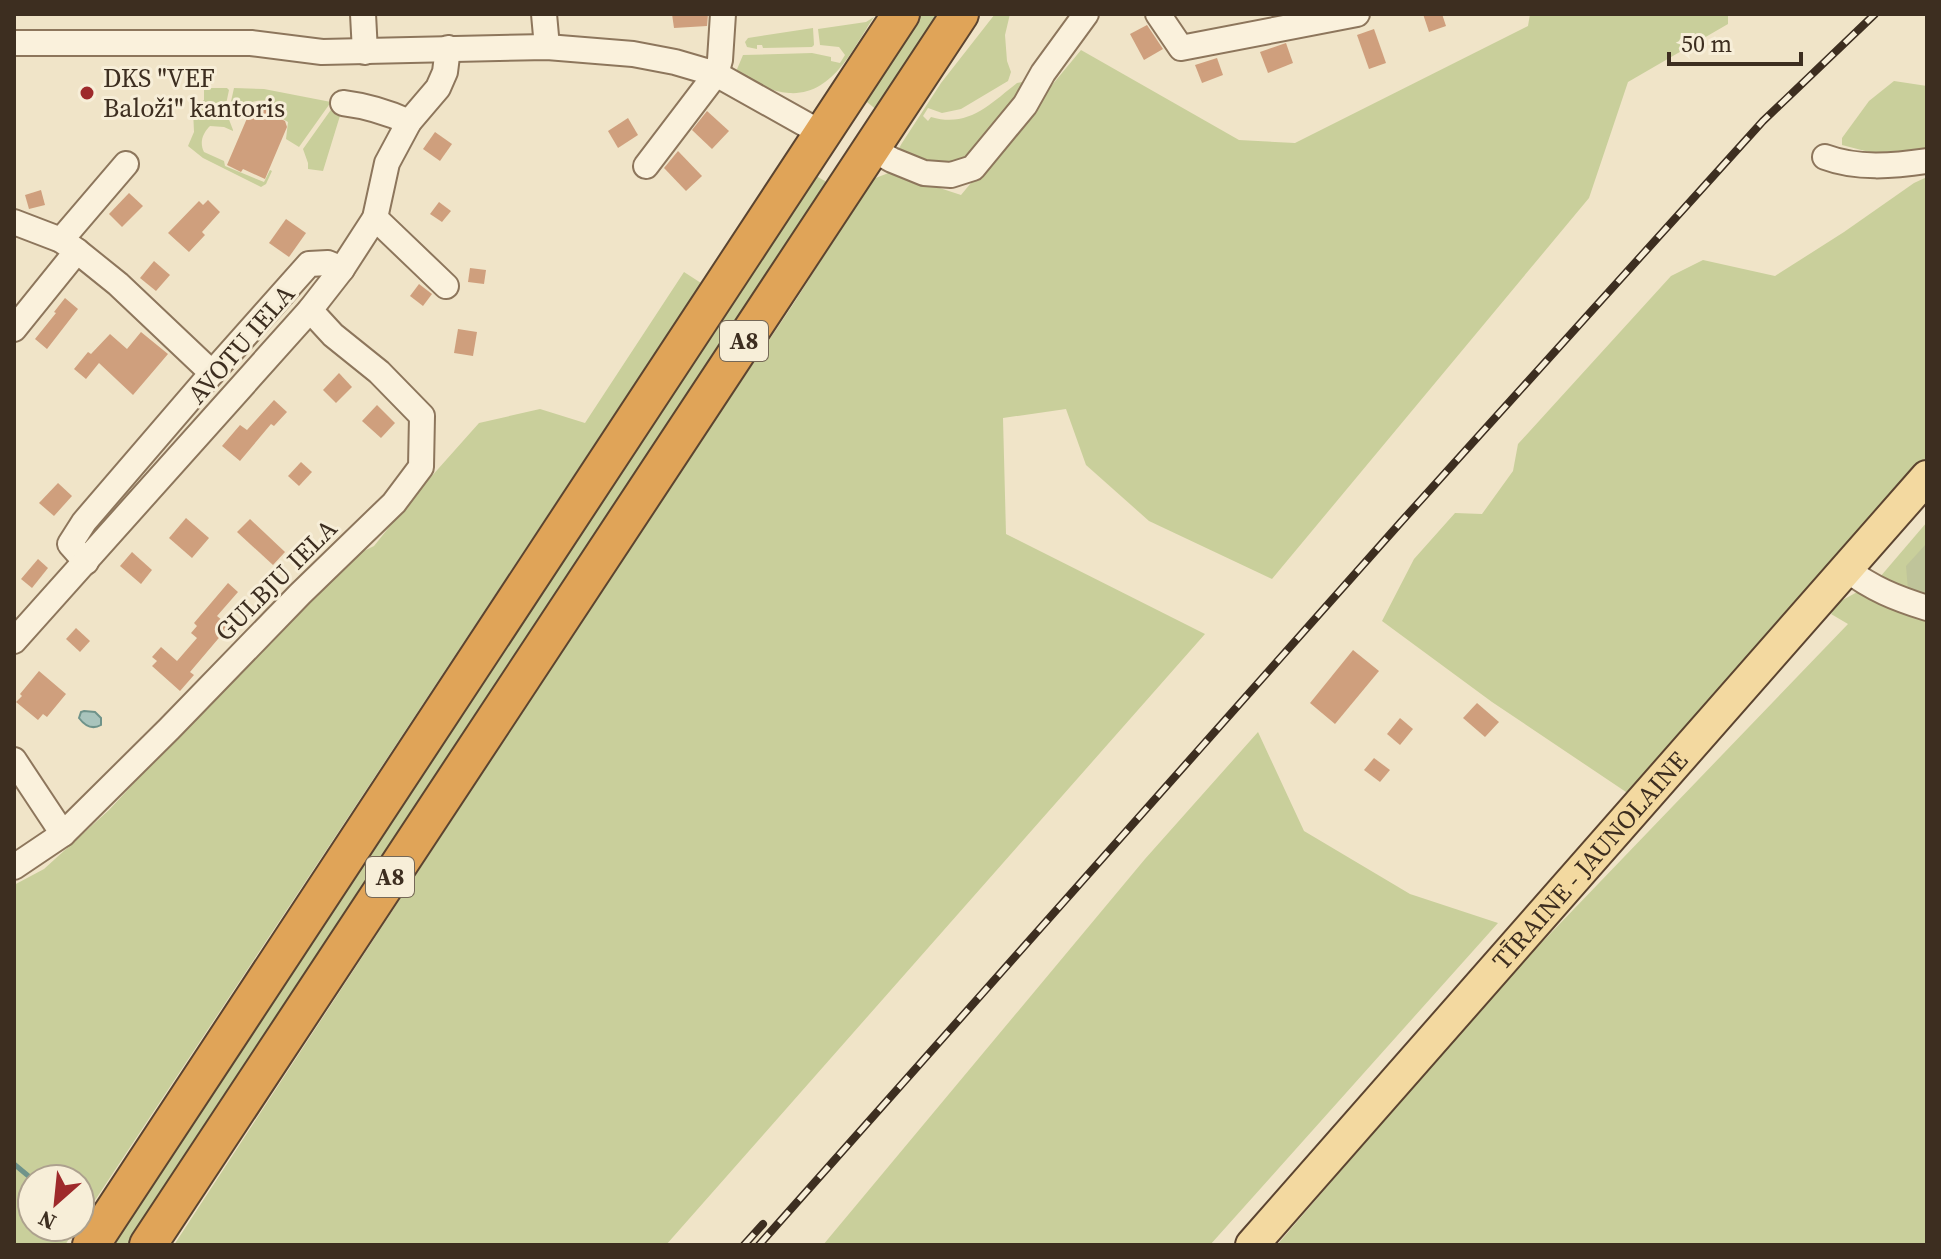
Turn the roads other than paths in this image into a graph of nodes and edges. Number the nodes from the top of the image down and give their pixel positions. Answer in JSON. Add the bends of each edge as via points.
{"nodes":[{"id":1,"x":363,"y":14,"type":"edge"},
{"id":2,"x":544,"y":14,"type":"edge"},
{"id":3,"x":723,"y":14,"type":"edge"},
{"id":4,"x":901,"y":14,"type":"edge"},
{"id":5,"x":960,"y":14,"type":"edge"},
{"id":6,"x":1086,"y":14,"type":"edge"},
{"id":7,"x":1158,"y":14,"type":"edge"},
{"id":8,"x":1357,"y":14,"type":"edge"},
{"id":9,"x":14,"y":43,"type":"edge"},
{"id":10,"x":547,"y":47,"type":"junction"},
{"id":11,"x":448,"y":48,"type":"junction"},
{"id":12,"x":365,"y":52,"type":"junction"},
{"id":13,"x":716,"y":74,"type":"junction"},
{"id":14,"x":343,"y":103,"type":"dead end"},
{"id":15,"x":409,"y":122,"type":"junction"},
{"id":16,"x":823,"y":134,"type":"junction"},
{"id":17,"x":872,"y":149,"type":"junction"},
{"id":18,"x":1825,"y":157,"type":"dead end"},
{"id":19,"x":1927,"y":161,"type":"edge"},
{"id":20,"x":126,"y":164,"type":"dead end"},
{"id":21,"x":646,"y":166,"type":"dead end"},
{"id":22,"x":375,"y":218,"type":"junction"},
{"id":23,"x":14,"y":222,"type":"edge"},
{"id":24,"x":69,"y":246,"type":"junction"},
{"id":25,"x":342,"y":269,"type":"junction"},
{"id":26,"x":446,"y":286,"type":"dead end"},
{"id":27,"x":310,"y":310,"type":"junction"},
{"id":28,"x":14,"y":329,"type":"edge"},
{"id":29,"x":212,"y":373,"type":"junction"},
{"id":30,"x":1927,"y":477,"type":"edge"},
{"id":31,"x":86,"y":562,"type":"junction"},
{"id":32,"x":1846,"y":569,"type":"junction"},
{"id":33,"x":1927,"y":608,"type":"edge"},
{"id":34,"x":14,"y":641,"type":"edge"},
{"id":35,"x":14,"y":760,"type":"edge"},
{"id":36,"x":63,"y":834,"type":"junction"},
{"id":37,"x":14,"y":867,"type":"edge"},
{"id":38,"x":91,"y":1245,"type":"edge"},
{"id":39,"x":148,"y":1245,"type":"edge"},
{"id":40,"x":1252,"y":1245,"type":"edge"}],
"edges":[{"from":1,"to":12,"type":"street"},
{"from":2,"to":10,"type":"street"},
{"from":3,"to":13,"type":"street"},
{"from":4,"to":16,"type":"highway","number":"A8"},
{"from":5,"to":17,"type":"highway","number":"A8"},
{"from":6,"to":17,"type":"street","via":[[1025,105],[973,168],[951,175],[924,173]]},
{"from":7,"to":8,"type":"street","via":[[1181,48]]},
{"from":9,"to":12,"type":"street","via":[[251,43]]},
{"from":10,"to":11,"type":"street"},
{"from":10,"to":13,"type":"street","via":[[633,54]]},
{"from":11,"to":12,"type":"street"},
{"from":11,"to":15,"type":"street","name":"AVOTU IELA","via":[[438,88]]},
{"from":13,"to":16,"type":"street"},
{"from":13,"to":21,"type":"street"},
{"from":14,"to":15,"type":"street"},
{"from":15,"to":22,"type":"street","name":"AVOTU IELA","via":[[387,163]]},
{"from":16,"to":38,"type":"highway","number":"A8"},
{"from":17,"to":39,"type":"highway","number":"A8"},
{"from":18,"to":19,"type":"street","via":[[1870,166]]},
{"from":20,"to":24,"type":"street"},
{"from":22,"to":25,"type":"street","name":"AVOTU IELA"},
{"from":22,"to":26,"type":"street"},
{"from":23,"to":24,"type":"street"},
{"from":24,"to":28,"type":"street"},
{"from":24,"to":29,"type":"street","via":[[118,284]]},
{"from":25,"to":27,"type":"street","name":"AVOTU IELA"},
{"from":25,"to":29,"type":"street","via":[[309,264]]},
{"from":27,"to":31,"type":"street","name":"AVOTU IELA"},
{"from":27,"to":36,"type":"street","name":"GULBJU IELA","via":[[422,416],[421,467],[394,503]]},
{"from":29,"to":31,"type":"street","via":[[84,522],[70,544]]},
{"from":30,"to":32,"type":"main road","name":"TĪRAINE - JAUNOLAINE"},
{"from":31,"to":34,"type":"street","name":"AVOTU IELA"},
{"from":32,"to":33,"type":"street","via":[[1893,598]]},
{"from":32,"to":40,"type":"main road","name":"TĪRAINE - JAUNOLAINE"},
{"from":35,"to":36,"type":"street"},
{"from":36,"to":37,"type":"street","name":"GULBJU IELA"}]}
